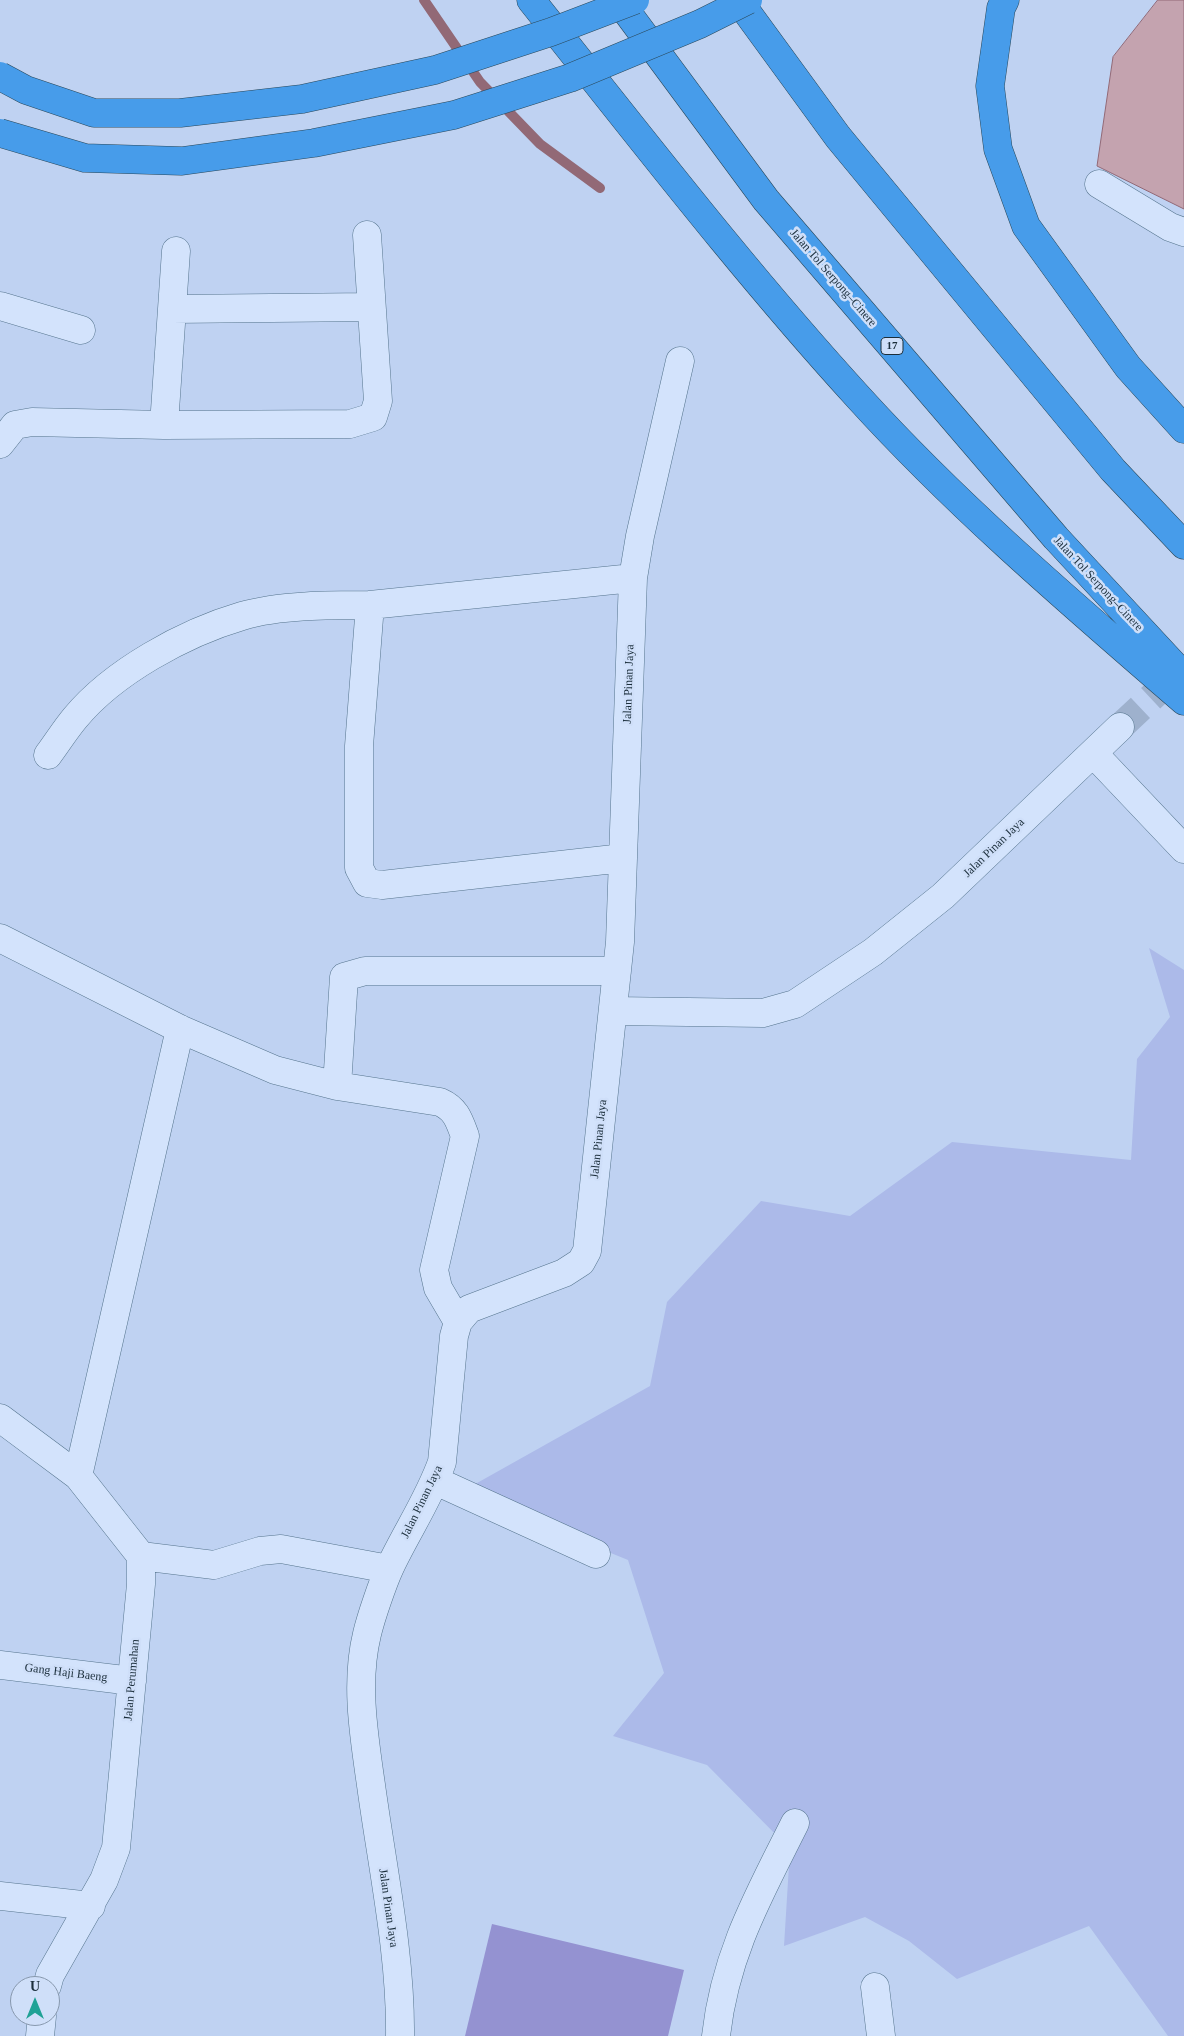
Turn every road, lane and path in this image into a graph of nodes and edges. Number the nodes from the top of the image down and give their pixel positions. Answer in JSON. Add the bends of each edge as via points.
{"nodes":[{"id":1,"x":531,"y":0,"type":"edge"},
{"id":2,"x":618,"y":0,"type":"edge"},
{"id":3,"x":635,"y":0,"type":"edge"},
{"id":4,"x":738,"y":0,"type":"edge"},
{"id":5,"x":748,"y":0,"type":"edge"},
{"id":6,"x":1005,"y":0,"type":"edge"},
{"id":7,"x":0,"y":76,"type":"edge"},
{"id":8,"x":0,"y":133,"type":"edge"},
{"id":9,"x":1099,"y":184,"type":"dead end"},
{"id":10,"x":1184,"y":232,"type":"edge"},
{"id":11,"x":367,"y":235,"type":"dead end"},
{"id":12,"x":176,"y":251,"type":"dead end"},
{"id":13,"x":0,"y":306,"type":"edge"},
{"id":14,"x":372,"y":307,"type":"junction"},
{"id":15,"x":172,"y":309,"type":"junction"},
{"id":16,"x":81,"y":330,"type":"dead end"},
{"id":17,"x":680,"y":361,"type":"dead end"},
{"id":18,"x":164,"y":425,"type":"junction"},
{"id":19,"x":1184,"y":429,"type":"edge"},
{"id":20,"x":0,"y":444,"type":"edge"},
{"id":21,"x":1184,"y":545,"type":"edge"},
{"id":22,"x":633,"y":578,"type":"junction"},
{"id":23,"x":370,"y":605,"type":"junction"},
{"id":24,"x":1184,"y":676,"type":"edge"},
{"id":25,"x":1184,"y":701,"type":"edge"},
{"id":26,"x":1120,"y":727,"type":"tunnel mouth"},
{"id":27,"x":1093,"y":753,"type":"junction"},
{"id":28,"x":48,"y":755,"type":"dead end"},
{"id":29,"x":1184,"y":850,"type":"edge"},
{"id":30,"x":623,"y":858,"type":"junction"},
{"id":31,"x":0,"y":938,"type":"edge"},
{"id":32,"x":617,"y":971,"type":"junction"},
{"id":33,"x":613,"y":1011,"type":"junction"},
{"id":34,"x":180,"y":1029,"type":"junction"},
{"id":35,"x":337,"y":1086,"type":"junction"},
{"id":36,"x":458,"y":1322,"type":"junction"},
{"id":37,"x":0,"y":1418,"type":"edge"},
{"id":38,"x":78,"y":1476,"type":"junction"},
{"id":39,"x":436,"y":1481,"type":"junction"},
{"id":40,"x":596,"y":1554,"type":"dead end"},
{"id":41,"x":141,"y":1556,"type":"junction"},
{"id":42,"x":389,"y":1569,"type":"junction"},
{"id":43,"x":0,"y":1665,"type":"edge"},
{"id":44,"x":132,"y":1681,"type":"junction"},
{"id":45,"x":795,"y":1823,"type":"dead end"},
{"id":46,"x":0,"y":1896,"type":"edge"},
{"id":47,"x":91,"y":1906,"type":"junction"},
{"id":48,"x":50,"y":1976,"type":"edge"},
{"id":49,"x":875,"y":1986,"type":"dead end"},
{"id":50,"x":400,"y":2036,"type":"edge"},
{"id":51,"x":716,"y":2036,"type":"edge"},
{"id":52,"x":881,"y":2036,"type":"edge"}],
"edges":[{"from":1,"to":25,"type":"highway","via":[[740,262],[859,398],[1028,567]]},
{"from":2,"to":24,"type":"highway","name":"Jalan Tol Serpong–Cinere","number":"17","via":[[766,200],[1056,538]]},
{"from":3,"to":7,"type":"highway","bridge":true,"via":[[435,70],[302,99],[180,113],[94,113],[26,90]]},
{"from":4,"to":21,"type":"highway","via":[[844,145],[1113,470]]},
{"from":5,"to":8,"type":"highway","bridge":true,"via":[[700,24],[570,78],[454,115],[314,143],[182,160],[86,158]]},
{"from":6,"to":19,"type":"highway","via":[[1001,8],[990,86],[998,149],[1026,226],[1128,367]]},
{"from":9,"to":10,"type":"street","via":[[1170,227]]},
{"from":11,"to":14,"type":"street"},
{"from":12,"to":15,"type":"street"},
{"from":13,"to":16,"type":"street"},
{"from":14,"to":15,"type":"street"},
{"from":14,"to":18,"type":"street","via":[[378,401],[372,417],[350,424]]},
{"from":15,"to":18,"type":"street"},
{"from":17,"to":22,"type":"street","name":"Jalan Pinan Jaya","via":[[652,478]]},
{"from":18,"to":20,"type":"street","via":[[32,422],[15,425]]},
{"from":22,"to":23,"type":"street"},
{"from":22,"to":30,"type":"street","name":"Jalan Pinan Jaya"},
{"from":23,"to":28,"type":"street","via":[[314,605],[243,615],[195,632],[112,684],[75,717]]},
{"from":23,"to":30,"type":"street","via":[[359,746],[359,868],[367,883],[382,885]]},
{"from":26,"to":27,"type":"street","name":"Jalan Pinan Jaya"},
{"from":27,"to":29,"type":"street"},
{"from":27,"to":33,"type":"street","name":"Jalan Pinan Jaya","via":[[943,896],[873,952],[795,1004],[763,1013]]},
{"from":30,"to":32,"type":"street","name":"Jalan Pinan Jaya"},
{"from":31,"to":34,"type":"street"},
{"from":32,"to":33,"type":"street","name":"Jalan Pinan Jaya"},
{"from":32,"to":35,"type":"street","via":[[365,971],[344,977]]},
{"from":33,"to":36,"type":"street","name":"Jalan Pinan Jaya","via":[[587,1251],[580,1262],[564,1273],[469,1309]]},
{"from":34,"to":35,"type":"street","via":[[275,1070]]},
{"from":34,"to":38,"type":"street"},
{"from":35,"to":36,"type":"street","via":[[440,1102],[451,1107],[458,1116],[464,1136],[434,1270],[438,1288]]},
{"from":36,"to":39,"type":"street","name":"Jalan Pinan Jaya","via":[[442,1462]]},
{"from":37,"to":38,"type":"street"},
{"from":38,"to":41,"type":"street"},
{"from":39,"to":40,"type":"street"},
{"from":39,"to":42,"type":"street","name":"Jalan Pinan Jaya"},
{"from":41,"to":42,"type":"street","via":[[214,1565],[260,1551],[281,1549]]},
{"from":41,"to":44,"type":"street","name":"Jalan Perumahan"},
{"from":42,"to":50,"type":"street","name":"Jalan Pinan Jaya","via":[[367,1634],[361,1678],[365,1741],[396,1964]]},
{"from":43,"to":44,"type":"street","name":"Gang Haji Baeng"},
{"from":44,"to":47,"type":"street","name":"Jalan Perumahan","via":[[116,1848]]},
{"from":45,"to":51,"type":"street","via":[[742,1930],[727,1975]]},
{"from":46,"to":47,"type":"street"},
{"from":47,"to":48,"type":"street","name":"Jalan Perumahan"},
{"from":49,"to":52,"type":"street"}]}
